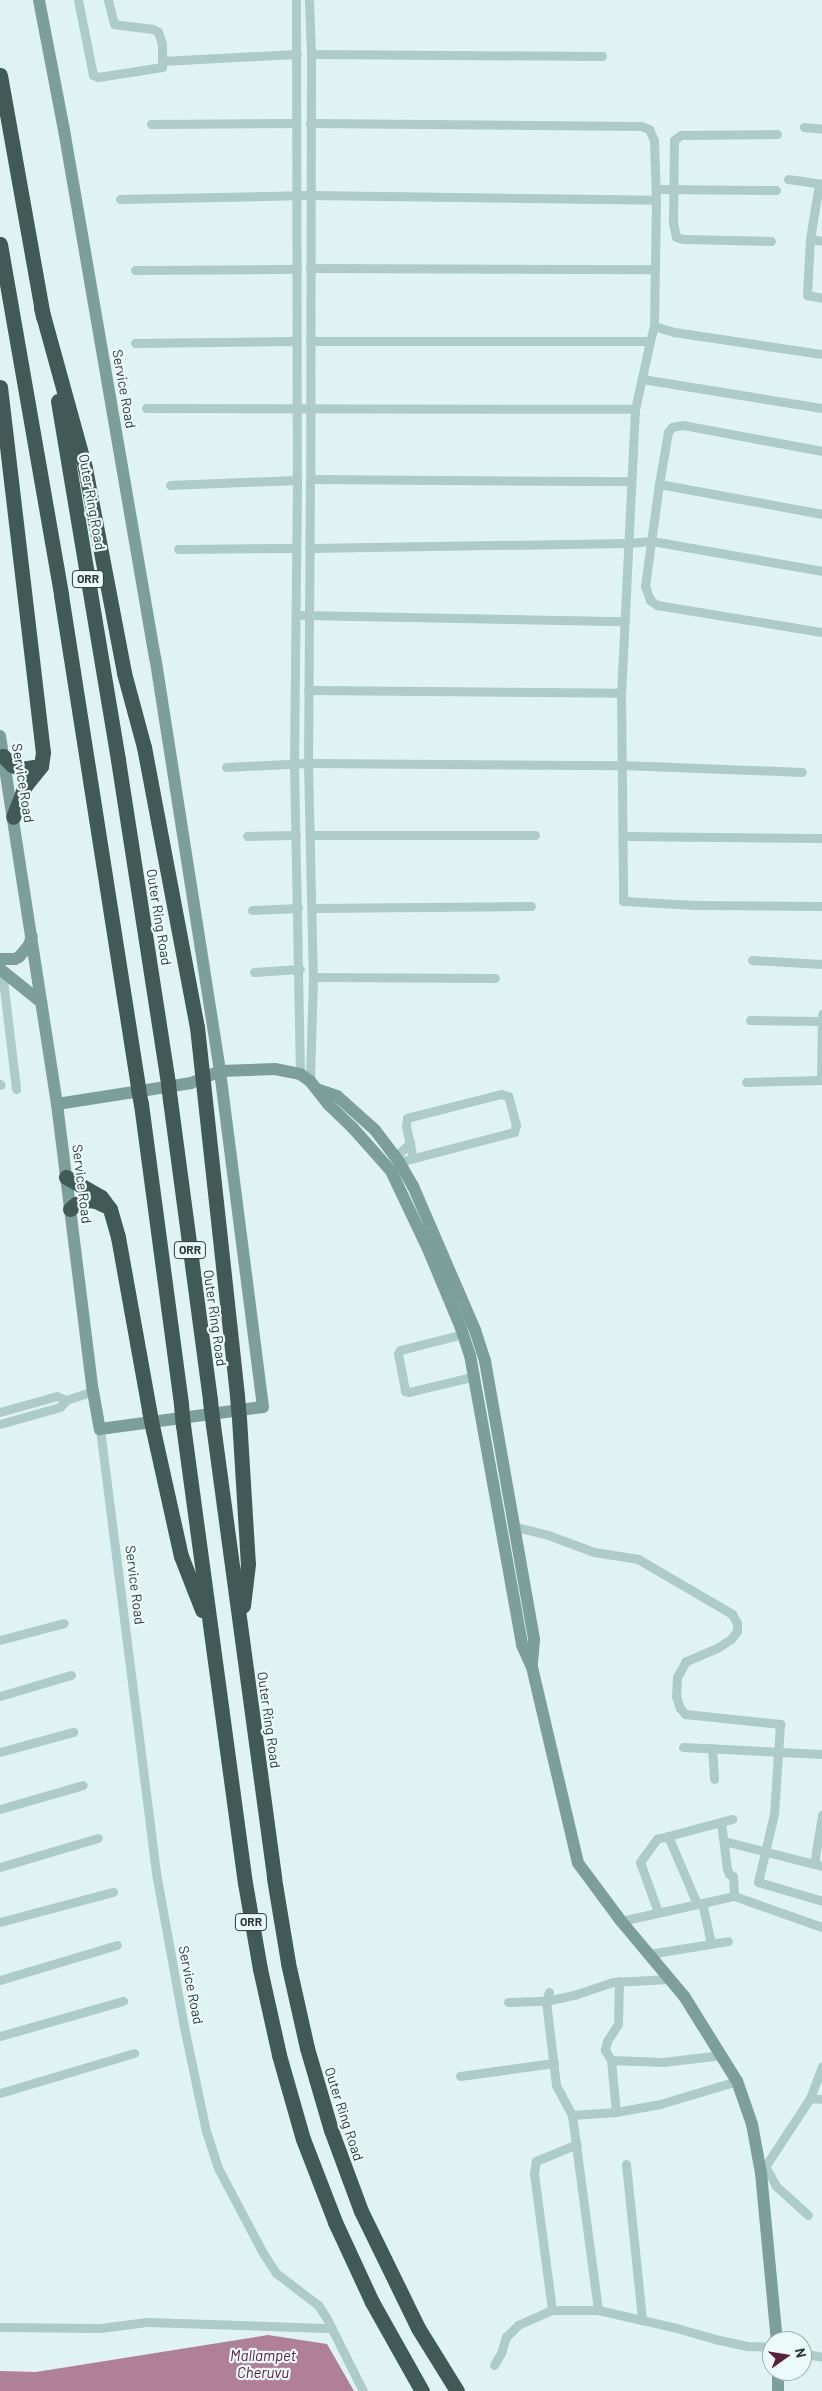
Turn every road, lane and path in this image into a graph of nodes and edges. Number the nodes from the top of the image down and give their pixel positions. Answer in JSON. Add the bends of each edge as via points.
{"nodes":[{"id":1,"x":39,"y":0,"type":"edge"},
{"id":2,"x":78,"y":0,"type":"edge"},
{"id":3,"x":108,"y":0,"type":"edge"},
{"id":4,"x":296,"y":0,"type":"edge"},
{"id":5,"x":309,"y":0,"type":"edge"},
{"id":6,"x":297,"y":54,"type":"junction"},
{"id":7,"x":311,"y":54,"type":"junction"},
{"id":8,"x":602,"y":56,"type":"dead end"},
{"id":9,"x":162,"y":61,"type":"junction"},
{"id":10,"x":0,"y":75,"type":"edge"},
{"id":11,"x":296,"y":123,"type":"junction"},
{"id":12,"x":310,"y":123,"type":"junction"},
{"id":13,"x":151,"y":124,"type":"dead end"},
{"id":14,"x":804,"y":127,"type":"dead end"},
{"id":15,"x":822,"y":129,"type":"edge"},
{"id":16,"x":777,"y":134,"type":"dead end"},
{"id":17,"x":788,"y":179,"type":"dead end"},
{"id":18,"x":821,"y":184,"type":"edge"},
{"id":19,"x":656,"y":189,"type":"junction"},
{"id":20,"x":674,"y":189,"type":"junction"},
{"id":21,"x":776,"y":190,"type":"dead end"},
{"id":22,"x":310,"y":195,"type":"junction"},
{"id":23,"x":297,"y":196,"type":"junction"},
{"id":24,"x":120,"y":199,"type":"dead end"},
{"id":25,"x":656,"y":200,"type":"junction"},
{"id":26,"x":810,"y":239,"type":"junction"},
{"id":27,"x":771,"y":240,"type":"dead end"},
{"id":28,"x":822,"y":241,"type":"edge"},
{"id":29,"x":0,"y":244,"type":"edge"},
{"id":30,"x":297,"y":268,"type":"junction"},
{"id":31,"x":310,"y":268,"type":"junction"},
{"id":32,"x":655,"y":269,"type":"junction"},
{"id":33,"x":135,"y":270,"type":"dead end"},
{"id":34,"x":822,"y":298,"type":"edge"},
{"id":35,"x":41,"y":308,"type":"junction"},
{"id":36,"x":654,"y":326,"type":"junction"},
{"id":37,"x":296,"y":341,"type":"junction"},
{"id":38,"x":310,"y":341,"type":"junction"},
{"id":39,"x":650,"y":341,"type":"junction"},
{"id":40,"x":135,"y":343,"type":"dead end"},
{"id":41,"x":822,"y":354,"type":"edge"},
{"id":42,"x":642,"y":379,"type":"junction"},
{"id":43,"x":0,"y":387,"type":"edge"},
{"id":44,"x":296,"y":407,"type":"junction"},
{"id":45,"x":310,"y":407,"type":"junction"},
{"id":46,"x":146,"y":408,"type":"dead end"},
{"id":47,"x":822,"y":408,"type":"edge"},
{"id":48,"x":635,"y":409,"type":"junction"},
{"id":49,"x":822,"y":451,"type":"edge"},
{"id":50,"x":310,"y":479,"type":"junction"},
{"id":51,"x":297,"y":480,"type":"junction"},
{"id":52,"x":631,"y":481,"type":"junction"},
{"id":53,"x":659,"y":484,"type":"junction"},
{"id":54,"x":170,"y":485,"type":"dead end"},
{"id":55,"x":822,"y":514,"type":"edge"},
{"id":56,"x":652,"y":541,"type":"junction"},
{"id":57,"x":628,"y":543,"type":"junction"},
{"id":58,"x":295,"y":548,"type":"junction"},
{"id":59,"x":309,"y":548,"type":"junction"},
{"id":60,"x":178,"y":549,"type":"dead end"},
{"id":61,"x":822,"y":571,"type":"edge"},
{"id":62,"x":294,"y":615,"type":"junction"},
{"id":63,"x":308,"y":615,"type":"junction"},
{"id":64,"x":625,"y":621,"type":"junction"},
{"id":65,"x":822,"y":632,"type":"edge"},
{"id":66,"x":308,"y":690,"type":"junction"},
{"id":67,"x":621,"y":693,"type":"junction"},
{"id":68,"x":0,"y":736,"type":"edge"},
{"id":69,"x":3,"y":756,"type":"junction"},
{"id":70,"x":294,"y":763,"type":"junction"},
{"id":71,"x":308,"y":763,"type":"junction"},
{"id":72,"x":622,"y":765,"type":"junction"},
{"id":73,"x":41,"y":766,"type":"junction"},
{"id":74,"x":226,"y":767,"type":"dead end"},
{"id":75,"x":802,"y":772,"type":"dead end"},
{"id":76,"x":13,"y":817,"type":"junction"},
{"id":77,"x":296,"y":835,"type":"junction"},
{"id":78,"x":310,"y":835,"type":"junction"},
{"id":79,"x":534,"y":835,"type":"dead end"},
{"id":80,"x":247,"y":836,"type":"dead end"},
{"id":81,"x":623,"y":836,"type":"junction"},
{"id":82,"x":822,"y":838,"type":"edge"},
{"id":83,"x":531,"y":906,"type":"dead end"},
{"id":84,"x":822,"y":906,"type":"edge"},
{"id":85,"x":298,"y":908,"type":"junction"},
{"id":86,"x":312,"y":908,"type":"junction"},
{"id":87,"x":252,"y":910,"type":"dead end"},
{"id":88,"x":32,"y":936,"type":"junction"},
{"id":89,"x":752,"y":960,"type":"dead end"},
{"id":90,"x":822,"y":964,"type":"edge"},
{"id":91,"x":1,"y":966,"type":"edge"},
{"id":92,"x":300,"y":969,"type":"junction"},
{"id":93,"x":254,"y":972,"type":"dead end"},
{"id":94,"x":313,"y":977,"type":"junction"},
{"id":95,"x":495,"y":978,"type":"dead end"},
{"id":96,"x":41,"y":1002,"type":"junction"},
{"id":97,"x":822,"y":1014,"type":"edge"},
{"id":98,"x":750,"y":1020,"type":"dead end"},
{"id":99,"x":822,"y":1021,"type":"edge"},
{"id":100,"x":220,"y":1071,"type":"junction"},
{"id":101,"x":204,"y":1078,"type":"junction"},
{"id":102,"x":822,"y":1080,"type":"edge"},
{"id":103,"x":310,"y":1082,"type":"junction"},
{"id":104,"x":746,"y":1082,"type":"dead end"},
{"id":105,"x":16,"y":1089,"type":"dead end"},
{"id":106,"x":56,"y":1104,"type":"junction"},
{"id":107,"x":410,"y":1142,"type":"junction"},
{"id":108,"x":413,"y":1158,"type":"junction"},
{"id":109,"x":397,"y":1160,"type":"junction"},
{"id":110,"x":66,"y":1177,"type":"junction"},
{"id":111,"x":70,"y":1209,"type":"junction"},
{"id":112,"x":110,"y":1209,"type":"junction"},
{"id":113,"x":463,"y":1334,"type":"junction"},
{"id":114,"x":475,"y":1376,"type":"junction"},
{"id":115,"x":93,"y":1391,"type":"junction"},
{"id":116,"x":66,"y":1400,"type":"junction"},
{"id":117,"x":0,"y":1412,"type":"edge"},
{"id":118,"x":0,"y":1424,"type":"edge"},
{"id":119,"x":100,"y":1429,"type":"junction"},
{"id":120,"x":512,"y":1526,"type":"junction"},
{"id":121,"x":64,"y":1623,"type":"dead end"},
{"id":122,"x":240,"y":1629,"type":"junction"},
{"id":123,"x":212,"y":1635,"type":"junction"},
{"id":124,"x":0,"y":1640,"type":"edge"},
{"id":125,"x":532,"y":1666,"type":"junction"},
{"id":126,"x":71,"y":1675,"type":"dead end"},
{"id":127,"x":0,"y":1696,"type":"edge"},
{"id":128,"x":73,"y":1732,"type":"dead end"},
{"id":129,"x":683,"y":1747,"type":"dead end"},
{"id":130,"x":712,"y":1748,"type":"junction"},
{"id":131,"x":0,"y":1752,"type":"edge"},
{"id":132,"x":778,"y":1752,"type":"junction"},
{"id":133,"x":822,"y":1754,"type":"edge"},
{"id":134,"x":714,"y":1779,"type":"dead end"},
{"id":135,"x":83,"y":1785,"type":"dead end"},
{"id":136,"x":0,"y":1809,"type":"edge"},
{"id":137,"x":822,"y":1815,"type":"edge"},
{"id":138,"x":732,"y":1818,"type":"dead end"},
{"id":139,"x":721,"y":1822,"type":"junction"},
{"id":140,"x":668,"y":1836,"type":"junction"},
{"id":141,"x":98,"y":1838,"type":"dead end"},
{"id":142,"x":724,"y":1841,"type":"junction"},
{"id":143,"x":766,"y":1850,"type":"junction"},
{"id":144,"x":818,"y":1865,"type":"edge"},
{"id":145,"x":0,"y":1867,"type":"edge"},
{"id":146,"x":113,"y":1892,"type":"dead end"},
{"id":147,"x":734,"y":1896,"type":"junction"},
{"id":148,"x":822,"y":1901,"type":"edge"},
{"id":149,"x":700,"y":1903,"type":"junction"},
{"id":150,"x":658,"y":1912,"type":"junction"},
{"id":151,"x":621,"y":1921,"type":"junction"},
{"id":152,"x":0,"y":1922,"type":"edge"},
{"id":153,"x":822,"y":1926,"type":"edge"},
{"id":154,"x":728,"y":1940,"type":"dead end"},
{"id":155,"x":711,"y":1943,"type":"junction"},
{"id":156,"x":117,"y":1945,"type":"dead end"},
{"id":157,"x":649,"y":1954,"type":"junction"},
{"id":158,"x":670,"y":1979,"type":"junction"},
{"id":159,"x":0,"y":1980,"type":"edge"},
{"id":160,"x":619,"y":1981,"type":"junction"},
{"id":161,"x":547,"y":1996,"type":"junction"},
{"id":162,"x":123,"y":2001,"type":"dead end"},
{"id":163,"x":508,"y":2002,"type":"dead end"},
{"id":164,"x":0,"y":2036,"type":"edge"},
{"id":165,"x":134,"y":2053,"type":"dead end"},
{"id":166,"x":722,"y":2055,"type":"junction"},
{"id":167,"x":611,"y":2060,"type":"junction"},
{"id":168,"x":554,"y":2063,"type":"junction"},
{"id":169,"x":822,"y":2066,"type":"edge"},
{"id":170,"x":460,"y":2076,"type":"dead end"},
{"id":171,"x":737,"y":2081,"type":"junction"},
{"id":172,"x":0,"y":2093,"type":"edge"},
{"id":173,"x":810,"y":2098,"type":"junction"},
{"id":174,"x":822,"y":2098,"type":"edge"},
{"id":175,"x":616,"y":2112,"type":"junction"},
{"id":176,"x":572,"y":2115,"type":"junction"},
{"id":177,"x":577,"y":2144,"type":"junction"},
{"id":178,"x":626,"y":2164,"type":"dead end"},
{"id":179,"x":763,"y":2170,"type":"junction"},
{"id":180,"x":808,"y":2215,"type":"dead end"},
{"id":181,"x":552,"y":2310,"type":"junction"},
{"id":182,"x":598,"y":2310,"type":"junction"},
{"id":183,"x":642,"y":2320,"type":"junction"},
{"id":184,"x":0,"y":2327,"type":"edge"},
{"id":185,"x":332,"y":2328,"type":"junction"},
{"id":186,"x":776,"y":2331,"type":"edge"},
{"id":187,"x":762,"y":2347,"type":"edge"},
{"id":188,"x":494,"y":2365,"type":"dead end"},
{"id":189,"x":363,"y":2391,"type":"edge"},
{"id":190,"x":422,"y":2391,"type":"edge"},
{"id":191,"x":457,"y":2391,"type":"edge"}],
"edges":[{"from":1,"to":100,"type":"main road","name":"Service Road","via":[[70,160],[155,658]]},
{"from":2,"to":9,"type":"street","via":[[93,75],[98,77],[162,67]]},
{"from":3,"to":9,"type":"street","via":[[114,24],[158,32]]},
{"from":4,"to":6,"type":"street"},
{"from":5,"to":7,"type":"street"},
{"from":6,"to":9,"type":"street"},
{"from":6,"to":11,"type":"street"},
{"from":7,"to":8,"type":"street"},
{"from":7,"to":12,"type":"street"},
{"from":10,"to":35,"type":"highway","name":"Outer Ring Road","number":"ORR"},
{"from":11,"to":13,"type":"street"},
{"from":11,"to":23,"type":"street"},
{"from":12,"to":19,"type":"street","via":[[641,126],[652,133]]},
{"from":12,"to":22,"type":"street"},
{"from":14,"to":15,"type":"street"},
{"from":16,"to":20,"type":"street","via":[[678,136],[674,140]]},
{"from":17,"to":18,"type":"street"},
{"from":18,"to":26,"type":"street"},
{"from":19,"to":20,"type":"street"},
{"from":19,"to":25,"type":"street"},
{"from":20,"to":21,"type":"street"},
{"from":20,"to":27,"type":"street","via":[[676,237]]},
{"from":22,"to":23,"type":"street"},
{"from":22,"to":25,"type":"street"},
{"from":22,"to":31,"type":"street"},
{"from":23,"to":24,"type":"street"},
{"from":23,"to":30,"type":"street"},
{"from":25,"to":32,"type":"street"},
{"from":26,"to":28,"type":"street"},
{"from":26,"to":34,"type":"street","via":[[807,296]]},
{"from":29,"to":123,"type":"highway","number":"ORR","bridge":true,"via":[[63,604],[141,1104]]},
{"from":30,"to":33,"type":"street"},
{"from":30,"to":37,"type":"street"},
{"from":31,"to":32,"type":"street"},
{"from":31,"to":38,"type":"street"},
{"from":32,"to":36,"type":"street"},
{"from":35,"to":101,"type":"highway","via":[[85,468],[124,673],[144,747]]},
{"from":35,"to":122,"type":"highway","name":"Outer Ring Road","number":"ORR","bridge":true,"via":[[101,656],[168,1084]]},
{"from":36,"to":39,"type":"street"},
{"from":36,"to":41,"type":"street","via":[[674,332]]},
{"from":37,"to":40,"type":"street"},
{"from":37,"to":44,"type":"street"},
{"from":38,"to":39,"type":"street"},
{"from":38,"to":45,"type":"street"},
{"from":39,"to":42,"type":"street"},
{"from":42,"to":47,"type":"street"},
{"from":42,"to":48,"type":"street"},
{"from":43,"to":73,"type":"highway","via":[[43,752]]},
{"from":44,"to":45,"type":"street"},
{"from":44,"to":46,"type":"street"},
{"from":44,"to":51,"type":"street"},
{"from":45,"to":48,"type":"street"},
{"from":45,"to":50,"type":"street"},
{"from":48,"to":52,"type":"street"},
{"from":49,"to":53,"type":"street","via":[[675,426],[668,432]]},
{"from":50,"to":52,"type":"street"},
{"from":50,"to":59,"type":"street"},
{"from":51,"to":54,"type":"street"},
{"from":51,"to":58,"type":"street"},
{"from":52,"to":57,"type":"street"},
{"from":53,"to":55,"type":"street"},
{"from":53,"to":56,"type":"street"},
{"from":56,"to":57,"type":"street"},
{"from":56,"to":61,"type":"street"},
{"from":56,"to":65,"type":"street","via":[[645,586],[650,600],[657,605]]},
{"from":57,"to":59,"type":"street"},
{"from":57,"to":64,"type":"street"},
{"from":58,"to":60,"type":"street"},
{"from":58,"to":62,"type":"street"},
{"from":59,"to":63,"type":"street"},
{"from":62,"to":63,"type":"street"},
{"from":62,"to":70,"type":"street"},
{"from":63,"to":64,"type":"street"},
{"from":63,"to":66,"type":"street"},
{"from":64,"to":67,"type":"street"},
{"from":66,"to":67,"type":"street"},
{"from":66,"to":71,"type":"street"},
{"from":67,"to":72,"type":"street"},
{"from":68,"to":69,"type":"main road","name":"Service Road"},
{"from":69,"to":73,"type":"highway","via":[[21,769]]},
{"from":69,"to":76,"type":"main road","name":"Service Road"},
{"from":70,"to":71,"type":"street"},
{"from":70,"to":74,"type":"street"},
{"from":70,"to":77,"type":"street"},
{"from":71,"to":72,"type":"street"},
{"from":71,"to":78,"type":"street"},
{"from":72,"to":75,"type":"street"},
{"from":72,"to":81,"type":"street"},
{"from":73,"to":76,"type":"highway","via":[[25,786]]},
{"from":76,"to":88,"type":"main road","name":"Service Road"},
{"from":77,"to":80,"type":"street"},
{"from":77,"to":85,"type":"street"},
{"from":78,"to":79,"type":"street"},
{"from":78,"to":86,"type":"street"},
{"from":81,"to":82,"type":"street"},
{"from":81,"to":84,"type":"street","via":[[623,901],[703,906]]},
{"from":83,"to":86,"type":"street"},
{"from":85,"to":87,"type":"street"},
{"from":85,"to":92,"type":"street"},
{"from":86,"to":94,"type":"street"},
{"from":88,"to":91,"type":"main road","via":[[19,957]]},
{"from":88,"to":96,"type":"main road","name":"Service Road"},
{"from":89,"to":90,"type":"street"},
{"from":91,"to":96,"type":"main road"},
{"from":91,"to":105,"type":"street"},
{"from":92,"to":93,"type":"street"},
{"from":92,"to":103,"type":"street"},
{"from":94,"to":95,"type":"street"},
{"from":94,"to":103,"type":"street"},
{"from":96,"to":106,"type":"main road","name":"Service Road"},
{"from":97,"to":99,"type":"street"},
{"from":98,"to":99,"type":"street"},
{"from":99,"to":102,"type":"street"},
{"from":100,"to":101,"type":"main road"},
{"from":100,"to":103,"type":"main road","via":[[276,1069]]},
{"from":100,"to":119,"type":"main road","name":"Service Road","via":[[263,1407]]},
{"from":101,"to":106,"type":"main road","via":[[190,1083]]},
{"from":101,"to":122,"type":"highway","bridge":true,"via":[[239,1418],[248,1564]]},
{"from":102,"to":104,"type":"street"},
{"from":103,"to":109,"type":"main road","via":[[337,1096],[369,1124]]},
{"from":103,"to":113,"type":"main road","via":[[391,1170]]},
{"from":106,"to":110,"type":"main road","name":"Service Road"},
{"from":107,"to":108,"type":"street"},
{"from":107,"to":108,"type":"street","via":[[405,1122],[410,1116],[501,1094],[509,1099],[516,1125],[514,1132]]},
{"from":107,"to":109,"type":"street"},
{"from":108,"to":109,"type":"street"},
{"from":109,"to":120,"type":"main road","via":[[413,1186],[457,1285],[482,1353]]},
{"from":110,"to":111,"type":"main road","name":"Service Road"},
{"from":110,"to":112,"type":"highway","via":[[101,1198]]},
{"from":111,"to":112,"type":"highway","via":[[88,1200]]},
{"from":111,"to":115,"type":"main road","name":"Service Road"},
{"from":112,"to":123,"type":"highway","bridge":true,"via":[[181,1556]]},
{"from":113,"to":114,"type":"main road"},
{"from":113,"to":114,"type":"street","via":[[400,1350],[405,1391]]},
{"from":114,"to":125,"type":"main road","via":[[522,1645]]},
{"from":115,"to":116,"type":"street"},
{"from":115,"to":119,"type":"main road","name":"Service Road"},
{"from":116,"to":117,"type":"street","via":[[57,1396]]},
{"from":116,"to":118,"type":"street","via":[[60,1407]]},
{"from":119,"to":185,"type":"street","name":"Service Road","via":[[156,1873],[206,2131],[218,2168],[263,2253],[276,2273],[318,2305]]},
{"from":120,"to":125,"type":"main road","via":[[534,1640]]},
{"from":120,"to":132,"type":"street","via":[[594,1552],[638,1559],[732,1614],[737,1623],[731,1639],[686,1661],[677,1677],[676,1696],[685,1714],[780,1724]]},
{"from":121,"to":124,"type":"street"},
{"from":122,"to":191,"type":"highway","name":"Outer Ring Road","number":"ORR","via":[[281,1920],[297,2006],[318,2089],[362,2211],[398,2290]]},
{"from":123,"to":190,"type":"highway","number":"ORR","via":[[252,1926],[268,2012],[290,2097],[318,2181],[353,2263],[392,2342]]},
{"from":125,"to":151,"type":"main road","via":[[578,1863]]},
{"from":126,"to":127,"type":"street"},
{"from":128,"to":131,"type":"street"},
{"from":129,"to":130,"type":"street"},
{"from":130,"to":132,"type":"street"},
{"from":130,"to":134,"type":"street"},
{"from":132,"to":133,"type":"street"},
{"from":132,"to":143,"type":"street","via":[[774,1814]]},
{"from":135,"to":136,"type":"street"},
{"from":137,"to":144,"type":"street"},
{"from":138,"to":139,"type":"street"},
{"from":139,"to":140,"type":"street"},
{"from":139,"to":142,"type":"street"},
{"from":140,"to":149,"type":"street"},
{"from":140,"to":150,"type":"street","via":[[656,1839],[640,1862]]},
{"from":141,"to":145,"type":"street"},
{"from":142,"to":143,"type":"street"},
{"from":142,"to":147,"type":"street","via":[[727,1868],[733,1876]]},
{"from":143,"to":144,"type":"street"},
{"from":143,"to":148,"type":"street","via":[[758,1882]]},
{"from":146,"to":152,"type":"street"},
{"from":147,"to":149,"type":"street"},
{"from":147,"to":153,"type":"street"},
{"from":149,"to":150,"type":"street"},
{"from":149,"to":155,"type":"street"},
{"from":150,"to":151,"type":"street"},
{"from":151,"to":157,"type":"main road"},
{"from":154,"to":155,"type":"street"},
{"from":155,"to":157,"type":"street"},
{"from":156,"to":159,"type":"street"},
{"from":157,"to":158,"type":"main road"},
{"from":158,"to":160,"type":"street"},
{"from":158,"to":166,"type":"main road"},
{"from":160,"to":161,"type":"street"},
{"from":160,"to":167,"type":"street","via":[[618,2024],[605,2050]]},
{"from":161,"to":163,"type":"street"},
{"from":161,"to":168,"type":"street"},
{"from":162,"to":164,"type":"street"},
{"from":165,"to":172,"type":"street"},
{"from":166,"to":167,"type":"street","via":[[663,2062]]},
{"from":166,"to":171,"type":"main road"},
{"from":167,"to":175,"type":"street"},
{"from":168,"to":170,"type":"street"},
{"from":168,"to":176,"type":"street","via":[[556,2085]]},
{"from":169,"to":173,"type":"street"},
{"from":171,"to":175,"type":"street","via":[[660,2104]]},
{"from":171,"to":179,"type":"main road"},
{"from":173,"to":174,"type":"street"},
{"from":173,"to":179,"type":"street"},
{"from":175,"to":176,"type":"street"},
{"from":176,"to":177,"type":"street"},
{"from":177,"to":181,"type":"street","via":[[536,2161],[534,2173]]},
{"from":177,"to":182,"type":"street"},
{"from":178,"to":183,"type":"street"},
{"from":179,"to":180,"type":"street"},
{"from":179,"to":186,"type":"main road"},
{"from":181,"to":182,"type":"street"},
{"from":181,"to":188,"type":"street","via":[[518,2326],[506,2337]]},
{"from":182,"to":183,"type":"street"},
{"from":183,"to":187,"type":"street","via":[[719,2340]]},
{"from":184,"to":185,"type":"street","via":[[100,2328],[147,2322]]},
{"from":185,"to":189,"type":"street","name":"Service Road"}]}
